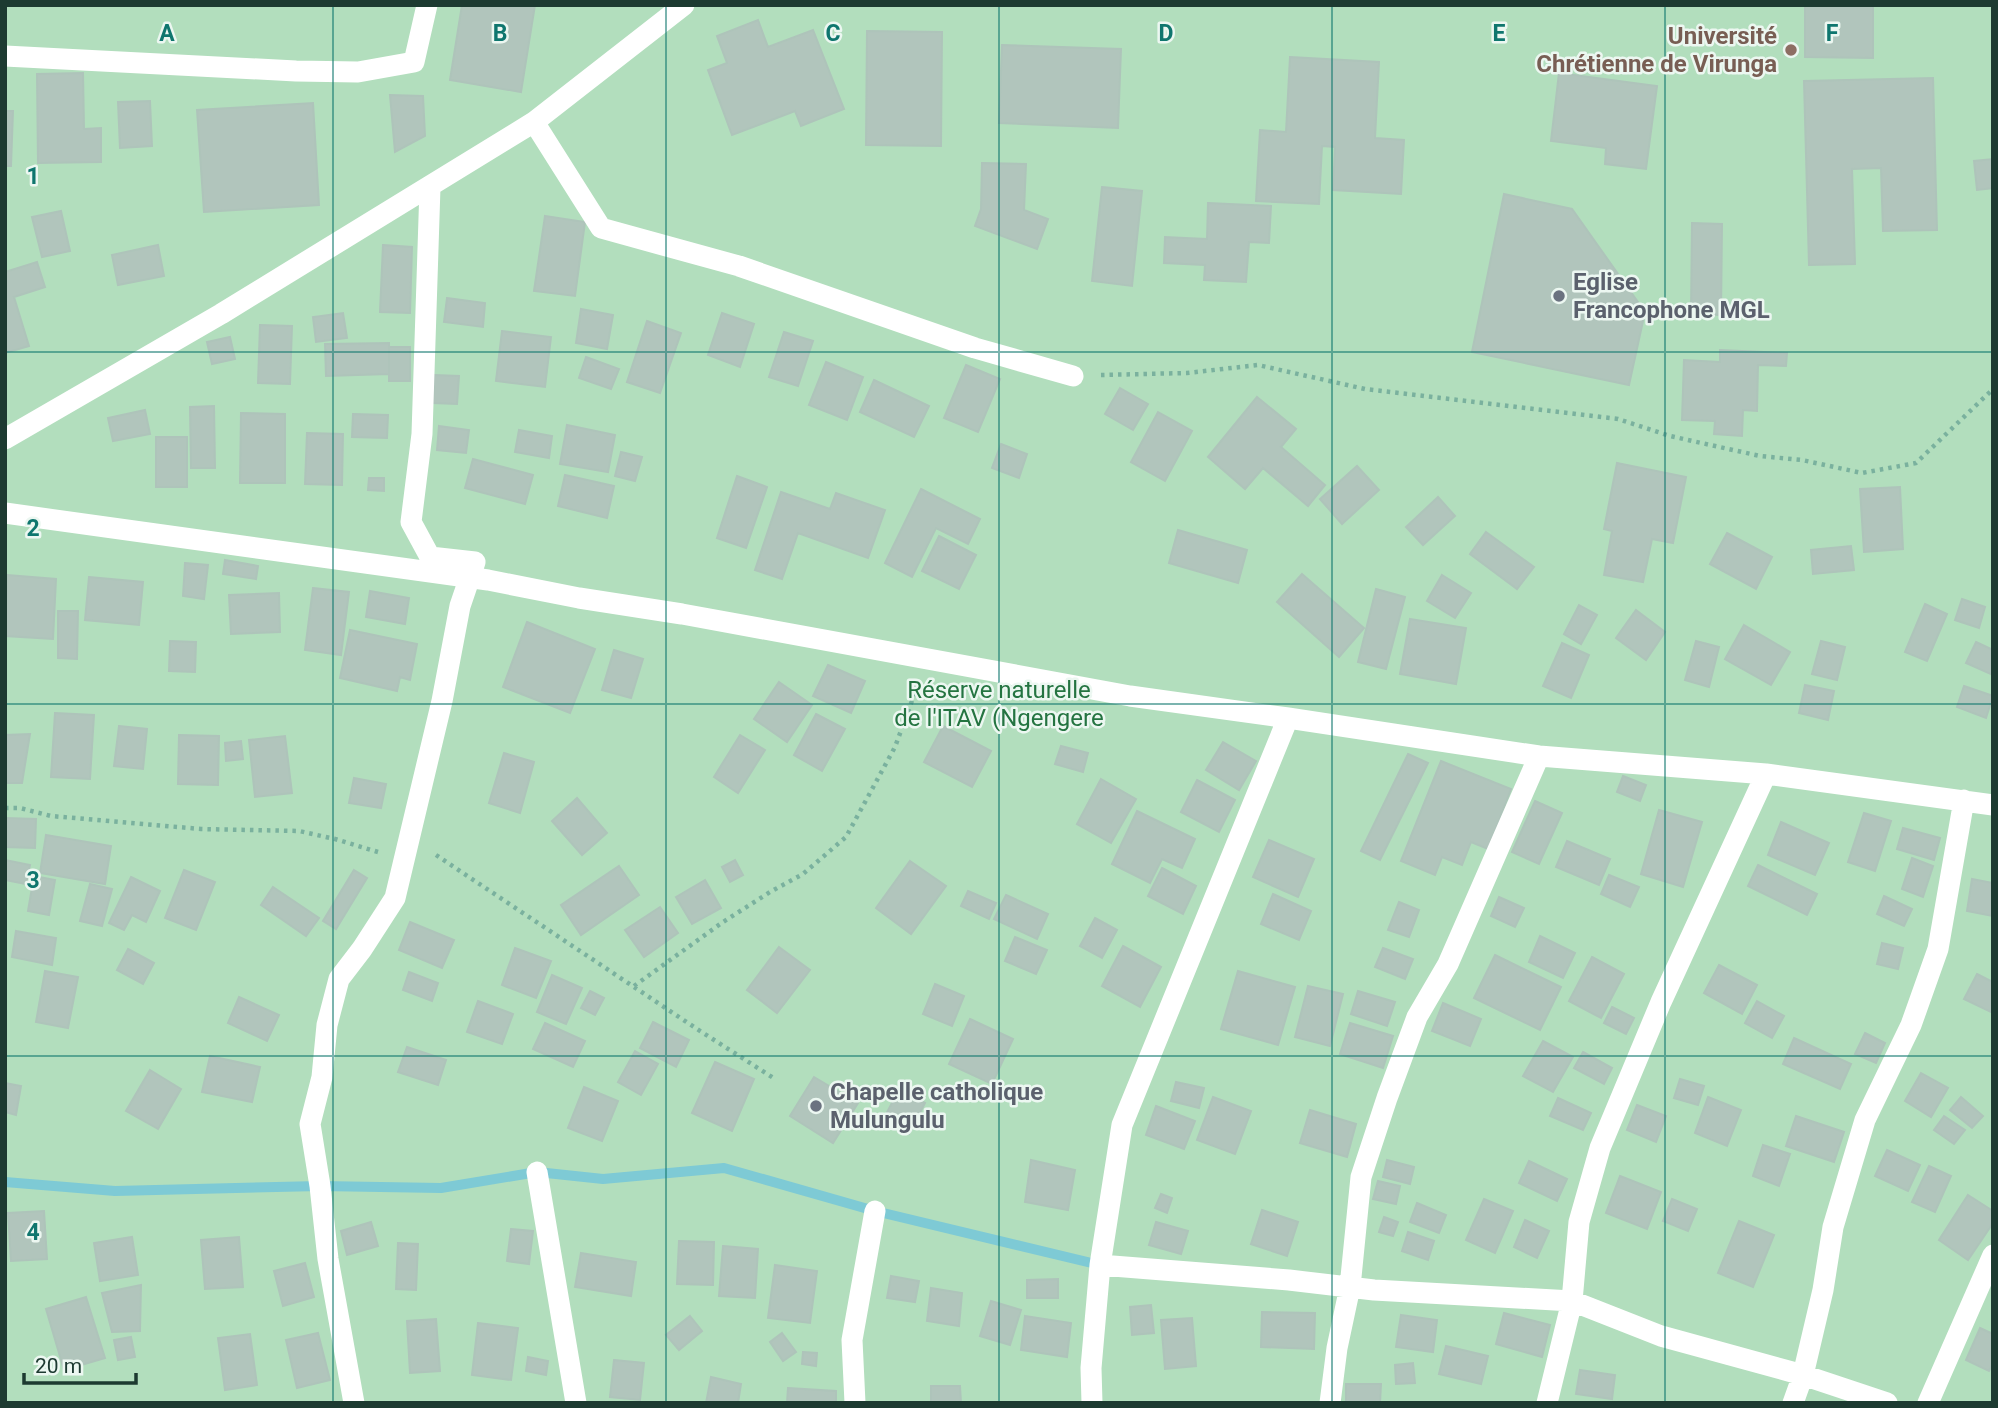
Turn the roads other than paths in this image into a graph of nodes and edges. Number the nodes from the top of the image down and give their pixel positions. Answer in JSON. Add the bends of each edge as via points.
{"nodes":[{"id":1,"x":427,"y":5,"type":"edge"},
{"id":2,"x":684,"y":5,"type":"edge"},
{"id":3,"x":5,"y":56,"type":"edge"},
{"id":4,"x":534,"y":122,"type":"junction"},
{"id":5,"x":430,"y":187,"type":"junction"},
{"id":6,"x":1073,"y":376,"type":"road end"},
{"id":7,"x":5,"y":439,"type":"edge"},
{"id":8,"x":5,"y":513,"type":"edge"},
{"id":9,"x":470,"y":578,"type":"junction"},
{"id":10,"x":1288,"y":718,"type":"junction"},
{"id":11,"x":1539,"y":756,"type":"junction"},
{"id":12,"x":1766,"y":774,"type":"junction"},
{"id":13,"x":1964,"y":800,"type":"junction"},
{"id":14,"x":1993,"y":805,"type":"edge"},
{"id":15,"x":537,"y":1172,"type":"dead end"},
{"id":16,"x":875,"y":1211,"type":"dead end"},
{"id":17,"x":1993,"y":1255,"type":"edge"},
{"id":18,"x":1100,"y":1265,"type":"junction"},
{"id":19,"x":1350,"y":1287,"type":"junction"},
{"id":20,"x":1572,"y":1301,"type":"junction"},
{"id":21,"x":1803,"y":1375,"type":"junction"},
{"id":22,"x":354,"y":1403,"type":"edge"},
{"id":23,"x":576,"y":1403,"type":"edge"},
{"id":24,"x":855,"y":1403,"type":"edge"},
{"id":25,"x":1092,"y":1403,"type":"edge"},
{"id":26,"x":1330,"y":1403,"type":"edge"},
{"id":27,"x":1547,"y":1403,"type":"edge"},
{"id":28,"x":1793,"y":1403,"type":"edge"},
{"id":29,"x":1886,"y":1403,"type":"edge"},
{"id":30,"x":1928,"y":1403,"type":"edge"}],
"edges":[{"from":1,"to":3,"type":"street","via":[[414,62],[358,72]]},
{"from":2,"to":4,"type":"street"},
{"from":4,"to":5,"type":"street"},
{"from":4,"to":6,"type":"street","via":[[601,228],[739,265],[975,348]]},
{"from":5,"to":7,"type":"street"},
{"from":5,"to":9,"type":"street","via":[[422,434],[411,522],[430,557],[475,562]]},
{"from":8,"to":9,"type":"street"},
{"from":9,"to":10,"type":"street","via":[[1130,696]]},
{"from":9,"to":22,"type":"street","via":[[395,898],[339,979],[310,1124]]},
{"from":10,"to":11,"type":"street"},
{"from":10,"to":18,"type":"street","via":[[1122,1125]]},
{"from":11,"to":12,"type":"street"},
{"from":11,"to":19,"type":"street","via":[[1448,964],[1417,1017],[1387,1098],[1361,1177]]},
{"from":12,"to":13,"type":"street"},
{"from":12,"to":20,"type":"street","via":[[1600,1148],[1579,1223]]},
{"from":13,"to":14,"type":"street"},
{"from":13,"to":21,"type":"street","via":[[1938,949],[1911,1025],[1865,1120],[1833,1227]]},
{"from":15,"to":23,"type":"street"},
{"from":16,"to":24,"type":"street","via":[[852,1340]]},
{"from":17,"to":30,"type":"street"},
{"from":18,"to":19,"type":"street"},
{"from":18,"to":25,"type":"street"},
{"from":19,"to":20,"type":"street"},
{"from":19,"to":26,"type":"street"},
{"from":20,"to":21,"type":"street","via":[[1661,1336]]},
{"from":20,"to":27,"type":"street"},
{"from":21,"to":28,"type":"street"},
{"from":21,"to":29,"type":"street"}]}
